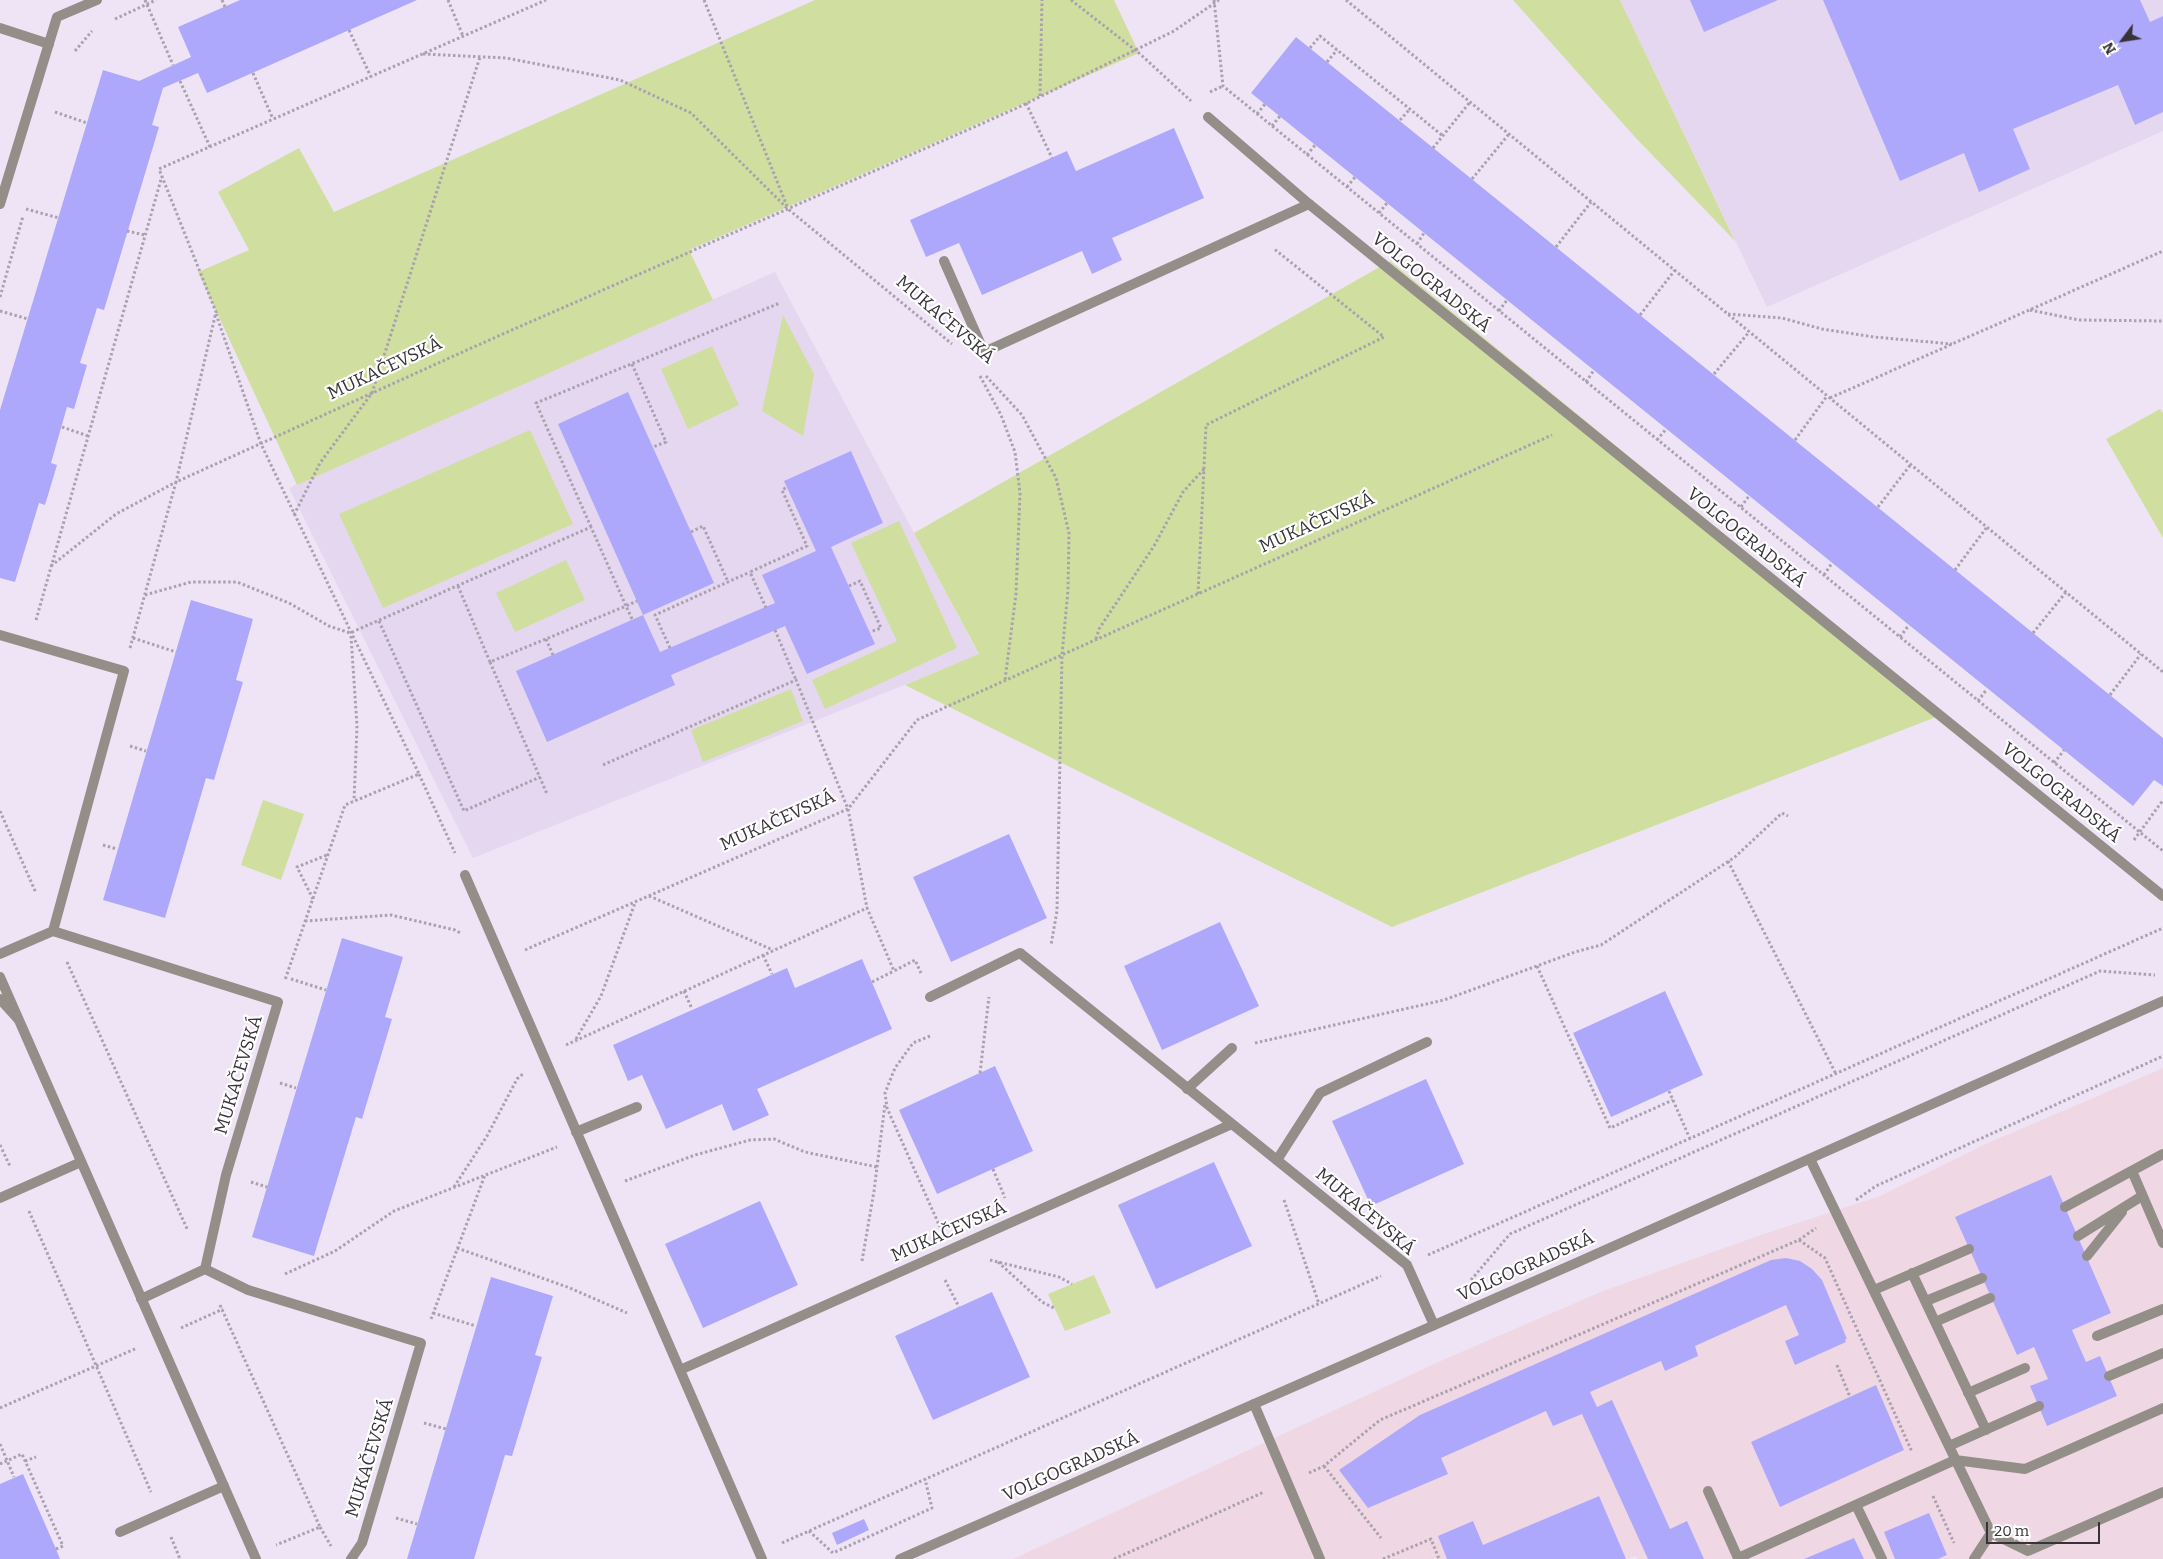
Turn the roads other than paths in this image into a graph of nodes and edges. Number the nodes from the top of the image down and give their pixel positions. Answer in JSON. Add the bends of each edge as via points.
{"nodes":[{"id":1,"x":97,"y":0,"type":"edge"},
{"id":2,"x":0,"y":28,"type":"edge"},
{"id":3,"x":49,"y":44,"type":"junction"},
{"id":4,"x":1208,"y":117,"type":"road end"},
{"id":5,"x":0,"y":204,"type":"edge"},
{"id":6,"x":1309,"y":204,"type":"junction"},
{"id":7,"x":944,"y":261,"type":"dead end"},
{"id":8,"x":0,"y":635,"type":"edge"},
{"id":9,"x":464,"y":875,"type":"road end"},
{"id":10,"x":2163,"y":896,"type":"edge"},
{"id":11,"x":53,"y":931,"type":"junction"},
{"id":12,"x":0,"y":954,"type":"edge"},
{"id":13,"x":0,"y":977,"type":"edge"},
{"id":14,"x":930,"y":997,"type":"road end"},
{"id":15,"x":0,"y":999,"type":"edge"},
{"id":16,"x":2163,"y":1001,"type":"edge"},
{"id":17,"x":19,"y":1021,"type":"junction"},
{"id":18,"x":1427,"y":1042,"type":"dead end"},
{"id":19,"x":1232,"y":1048,"type":"road end"},
{"id":20,"x":1187,"y":1089,"type":"junction"},
{"id":21,"x":637,"y":1107,"type":"dead end"},
{"id":22,"x":1232,"y":1124,"type":"junction"},
{"id":23,"x":578,"y":1135,"type":"junction"},
{"id":24,"x":2163,"y":1154,"type":"edge"},
{"id":25,"x":1273,"y":1157,"type":"junction"},
{"id":26,"x":1810,"y":1159,"type":"junction"},
{"id":27,"x":82,"y":1162,"type":"junction"},
{"id":28,"x":2132,"y":1171,"type":"junction"},
{"id":29,"x":2142,"y":1196,"type":"junction"},
{"id":30,"x":0,"y":1198,"type":"edge"},
{"id":31,"x":2127,"y":1205,"type":"junction"},
{"id":32,"x":2065,"y":1207,"type":"dead end"},
{"id":33,"x":2078,"y":1236,"type":"dead end"},
{"id":34,"x":2163,"y":1244,"type":"edge"},
{"id":35,"x":1969,"y":1250,"type":"dead end"},
{"id":36,"x":2086,"y":1256,"type":"dead end"},
{"id":37,"x":205,"y":1270,"type":"junction"},
{"id":38,"x":1912,"y":1273,"type":"junction"},
{"id":39,"x":1982,"y":1278,"type":"dead end"},
{"id":40,"x":1874,"y":1290,"type":"junction"},
{"id":41,"x":141,"y":1298,"type":"junction"},
{"id":42,"x":1990,"y":1298,"type":"dead end"},
{"id":43,"x":1926,"y":1301,"type":"junction"},
{"id":44,"x":2163,"y":1309,"type":"edge"},
{"id":45,"x":1935,"y":1322,"type":"junction"},
{"id":46,"x":1434,"y":1325,"type":"junction"},
{"id":47,"x":2097,"y":1336,"type":"dead end"},
{"id":48,"x":2163,"y":1354,"type":"edge"},
{"id":49,"x":2025,"y":1368,"type":"dead end"},
{"id":50,"x":680,"y":1370,"type":"junction"},
{"id":51,"x":2109,"y":1376,"type":"dead end"},
{"id":52,"x":1968,"y":1393,"type":"junction"},
{"id":53,"x":1254,"y":1404,"type":"junction"},
{"id":54,"x":2039,"y":1406,"type":"dead end"},
{"id":55,"x":2163,"y":1408,"type":"edge"},
{"id":56,"x":1986,"y":1430,"type":"junction"},
{"id":57,"x":1949,"y":1446,"type":"junction"},
{"id":58,"x":1955,"y":1460,"type":"junction"},
{"id":59,"x":224,"y":1486,"type":"junction"},
{"id":60,"x":1708,"y":1491,"type":"dead end"},
{"id":61,"x":2163,"y":1492,"type":"edge"},
{"id":62,"x":1856,"y":1504,"type":"junction"},
{"id":63,"x":120,"y":1532,"type":"dead end"},
{"id":64,"x":1991,"y":1533,"type":"junction"},
{"id":65,"x":761,"y":1556,"type":"edge"},
{"id":66,"x":255,"y":1557,"type":"edge"},
{"id":67,"x":350,"y":1559,"type":"edge"},
{"id":68,"x":900,"y":1559,"type":"edge"},
{"id":69,"x":1320,"y":1559,"type":"edge"},
{"id":70,"x":1882,"y":1559,"type":"edge"},
{"id":71,"x":1974,"y":1559,"type":"edge"}],
"edges":[{"from":1,"to":3,"type":"street","via":[[57,17]]},
{"from":2,"to":3,"type":"street"},
{"from":3,"to":5,"type":"street"},
{"from":4,"to":6,"type":"street","name":"VOLGOGRADSKÁ"},
{"from":6,"to":7,"type":"street","via":[[984,352]]},
{"from":6,"to":10,"type":"street","name":"VOLGOGRADSKÁ"},
{"from":8,"to":11,"type":"street","via":[[124,671]]},
{"from":9,"to":23,"type":"street"},
{"from":11,"to":12,"type":"street"},
{"from":11,"to":37,"type":"street","name":"MUKAČEVSKÁ","via":[[278,1002],[226,1175]]},
{"from":13,"to":17,"type":"street"},
{"from":14,"to":20,"type":"street","name":"MUKAČEVSKÁ","via":[[1020,954]]},
{"from":15,"to":17,"type":"street"},
{"from":16,"to":26,"type":"street","name":"VOLGOGRADSKÁ"},
{"from":17,"to":27,"type":"street"},
{"from":18,"to":25,"type":"street","via":[[1320,1093]]},
{"from":19,"to":20,"type":"street"},
{"from":20,"to":22,"type":"street","name":"MUKAČEVSKÁ"},
{"from":21,"to":23,"type":"street"},
{"from":22,"to":25,"type":"street","name":"MUKAČEVSKÁ"},
{"from":22,"to":50,"type":"street","name":"MUKAČEVSKÁ"},
{"from":23,"to":50,"type":"street"},
{"from":24,"to":28,"type":"street"},
{"from":25,"to":46,"type":"street","name":"MUKAČEVSKÁ","via":[[1407,1264]]},
{"from":26,"to":40,"type":"street"},
{"from":26,"to":46,"type":"street","name":"VOLGOGRADSKÁ"},
{"from":27,"to":30,"type":"street"},
{"from":27,"to":41,"type":"street"},
{"from":28,"to":29,"type":"street"},
{"from":28,"to":32,"type":"street"},
{"from":29,"to":31,"type":"street"},
{"from":29,"to":34,"type":"street"},
{"from":31,"to":33,"type":"street"},
{"from":31,"to":36,"type":"street"},
{"from":35,"to":38,"type":"street"},
{"from":37,"to":41,"type":"street"},
{"from":37,"to":67,"type":"street","name":"MUKAČEVSKÁ","via":[[248,1290],[422,1343],[362,1543]]},
{"from":38,"to":40,"type":"street"},
{"from":38,"to":43,"type":"street"},
{"from":39,"to":43,"type":"street"},
{"from":40,"to":57,"type":"street"},
{"from":41,"to":59,"type":"street"},
{"from":42,"to":45,"type":"street"},
{"from":43,"to":45,"type":"street"},
{"from":44,"to":47,"type":"street"},
{"from":45,"to":52,"type":"street"},
{"from":46,"to":53,"type":"street","name":"VOLGOGRADSKÁ"},
{"from":48,"to":51,"type":"street"},
{"from":49,"to":52,"type":"street"},
{"from":50,"to":65,"type":"street"},
{"from":52,"to":56,"type":"street"},
{"from":53,"to":68,"type":"street","name":"VOLGOGRADSKÁ"},
{"from":53,"to":69,"type":"street"},
{"from":54,"to":56,"type":"street"},
{"from":55,"to":58,"type":"street","via":[[2025,1469]]},
{"from":56,"to":57,"type":"street"},
{"from":57,"to":58,"type":"street"},
{"from":58,"to":62,"type":"street"},
{"from":58,"to":64,"type":"street"},
{"from":59,"to":63,"type":"street"},
{"from":59,"to":66,"type":"street"},
{"from":60,"to":62,"type":"street","via":[[1738,1558]]},
{"from":61,"to":64,"type":"street","via":[[2028,1551]]},
{"from":62,"to":70,"type":"street"},
{"from":64,"to":71,"type":"street"}]}
